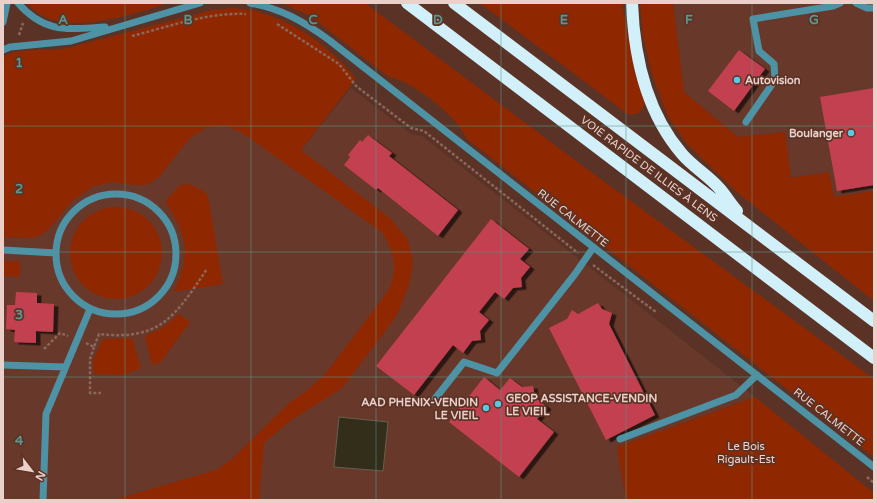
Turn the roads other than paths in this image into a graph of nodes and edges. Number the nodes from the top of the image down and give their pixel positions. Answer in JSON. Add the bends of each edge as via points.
{"nodes":[{"id":1,"x":7,"y":3,"type":"edge"},
{"id":2,"x":18,"y":3,"type":"edge"},
{"id":3,"x":200,"y":3,"type":"edge"},
{"id":4,"x":250,"y":3,"type":"edge"},
{"id":5,"x":407,"y":3,"type":"edge"},
{"id":6,"x":454,"y":3,"type":"edge"},
{"id":7,"x":632,"y":3,"type":"edge"},
{"id":8,"x":840,"y":3,"type":"edge"},
{"id":9,"x":856,"y":3,"type":"edge"},
{"id":10,"x":874,"y":8,"type":"edge"},
{"id":11,"x":3,"y":22,"type":"edge"},
{"id":12,"x":116,"y":27,"type":"junction"},
{"id":13,"x":3,"y":50,"type":"edge"},
{"id":14,"x":746,"y":122,"type":"dead end"},
{"id":15,"x":744,"y":222,"type":"junction"},
{"id":16,"x":593,"y":248,"type":"junction"},
{"id":17,"x":3,"y":250,"type":"edge"},
{"id":18,"x":56,"y":253,"type":"junction"},
{"id":19,"x":90,"y":309,"type":"junction"},
{"id":20,"x":874,"y":321,"type":"edge"},
{"id":21,"x":874,"y":358,"type":"edge"},
{"id":22,"x":3,"y":365,"type":"edge"},
{"id":23,"x":66,"y":367,"type":"junction"},
{"id":24,"x":757,"y":375,"type":"junction"},
{"id":25,"x":434,"y":400,"type":"dead end"},
{"id":26,"x":620,"y":439,"type":"dead end"},
{"id":27,"x":874,"y":467,"type":"edge"},
{"id":28,"x":43,"y":500,"type":"edge"}],
"edges":[{"from":1,"to":11,"type":"street"},
{"from":2,"to":12,"type":"street","via":[[40,22],[59,28]]},
{"from":3,"to":12,"type":"street"},
{"from":4,"to":16,"type":"street","name":"RUE CALMETTE","via":[[285,12],[311,26]]},
{"from":5,"to":21,"type":"highway","name":"VOIE RAPIDE DE ILLIES À LENS"},
{"from":6,"to":15,"type":"highway"},
{"from":7,"to":15,"type":"highway","via":[[636,53],[646,89],[662,128],[683,155],[720,188]]},
{"from":8,"to":14,"type":"street","via":[[753,19],[759,51],[774,64],[775,80]]},
{"from":9,"to":10,"type":"street"},
{"from":12,"to":13,"type":"street","via":[[71,41]]},
{"from":15,"to":20,"type":"highway"},
{"from":16,"to":24,"type":"street","name":"RUE CALMETTE"},
{"from":16,"to":25,"type":"street","via":[[497,373],[464,362]]},
{"from":17,"to":18,"type":"street"},
{"from":18,"to":19,"type":"street","via":[[61,280],[73,297]]},
{"from":18,"to":19,"type":"street","via":[[57,241],[65,221],[78,207],[97,197],[118,194],[143,200],[156,210],[170,227],[175,242],[175,263],[164,291],[148,305],[129,313],[108,314]]},
{"from":19,"to":23,"type":"street"},
{"from":22,"to":23,"type":"street"},
{"from":23,"to":28,"type":"street","via":[[46,414]]},
{"from":24,"to":26,"type":"street","via":[[736,395]]},
{"from":24,"to":27,"type":"street","name":"RUE CALMETTE"}]}
